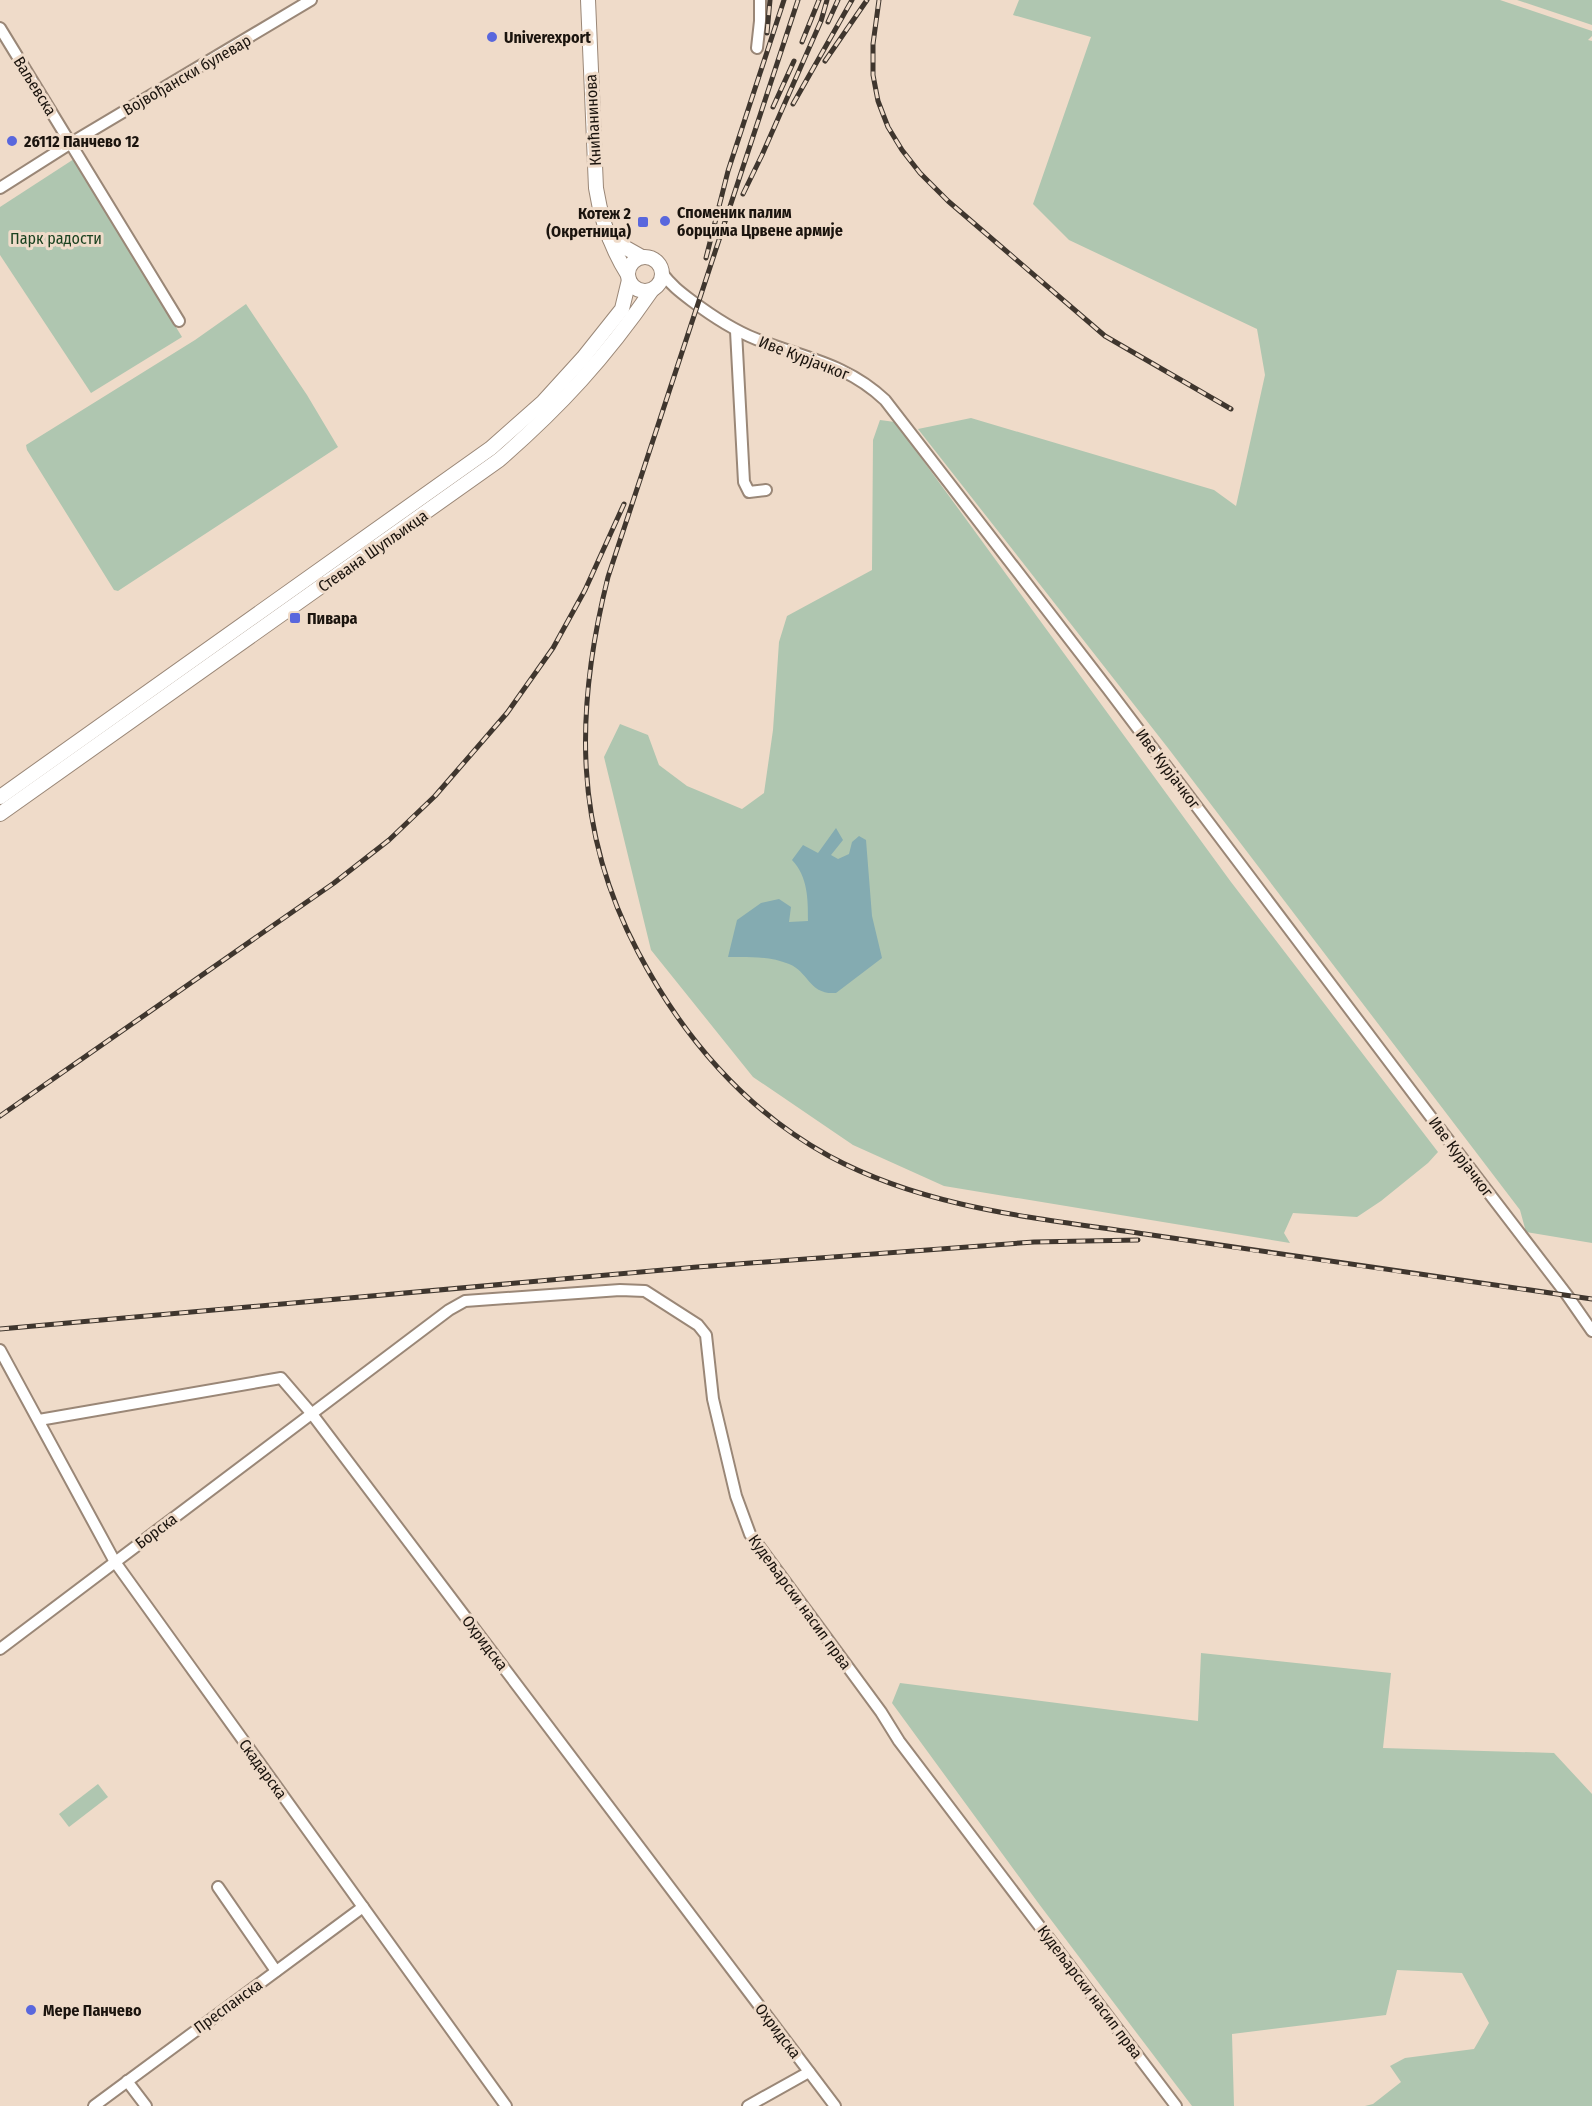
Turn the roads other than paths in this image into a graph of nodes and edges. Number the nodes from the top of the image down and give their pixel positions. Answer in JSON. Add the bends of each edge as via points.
{"nodes":[{"id":1,"x":311,"y":0,"type":"edge"},
{"id":2,"x":588,"y":0,"type":"edge"},
{"id":3,"x":760,"y":0,"type":"edge"},
{"id":4,"x":0,"y":28,"type":"edge"},
{"id":5,"x":757,"y":48,"type":"dead end"},
{"id":6,"x":71,"y":143,"type":"junction"},
{"id":7,"x":0,"y":188,"type":"edge"},
{"id":8,"x":610,"y":239,"type":"junction"},
{"id":9,"x":642,"y":257,"type":"junction"},
{"id":10,"x":662,"y":273,"type":"junction"},
{"id":11,"x":629,"y":278,"type":"junction"},
{"id":12,"x":653,"y":289,"type":"junction"},
{"id":13,"x":676,"y":290,"type":"junction"},
{"id":14,"x":179,"y":321,"type":"dead end"},
{"id":15,"x":736,"y":331,"type":"junction"},
{"id":16,"x":766,"y":490,"type":"dead end"},
{"id":17,"x":0,"y":797,"type":"edge"},
{"id":18,"x":0,"y":814,"type":"edge"},
{"id":19,"x":1592,"y":1331,"type":"edge"},
{"id":20,"x":0,"y":1350,"type":"edge"},
{"id":21,"x":312,"y":1414,"type":"junction"},
{"id":22,"x":39,"y":1420,"type":"junction"},
{"id":23,"x":115,"y":1562,"type":"junction"},
{"id":24,"x":0,"y":1649,"type":"edge"},
{"id":25,"x":218,"y":1887,"type":"dead end"},
{"id":26,"x":363,"y":1907,"type":"junction"},
{"id":27,"x":276,"y":1971,"type":"junction"},
{"id":28,"x":809,"y":2072,"type":"junction"},
{"id":29,"x":127,"y":2081,"type":"junction"},
{"id":30,"x":94,"y":2106,"type":"edge"},
{"id":31,"x":146,"y":2106,"type":"edge"},
{"id":32,"x":506,"y":2106,"type":"edge"},
{"id":33,"x":747,"y":2106,"type":"edge"},
{"id":34,"x":835,"y":2106,"type":"edge"},
{"id":35,"x":1176,"y":2106,"type":"edge"}],
"edges":[{"from":1,"to":6,"type":"street","name":"Војвођански булевар"},
{"from":2,"to":8,"type":"main road","name":"Книћанинова","via":[[596,188]]},
{"from":3,"to":5,"type":"street"},
{"from":4,"to":6,"type":"street","name":"Ваљевска"},
{"from":6,"to":7,"type":"street","name":"Војвођански булевар"},
{"from":6,"to":14,"type":"street","name":"Ваљевска"},
{"from":8,"to":9,"type":"main road"},
{"from":8,"to":11,"type":"main road","name":"Книћанинова"},
{"from":9,"to":10,"type":"main road","via":[[656,261]]},
{"from":9,"to":11,"type":"main road","via":[[633,262]]},
{"from":10,"to":12,"type":"main road"},
{"from":10,"to":13,"type":"street","name":"Иве Курјачког"},
{"from":11,"to":12,"type":"main road","via":[[638,290]]},
{"from":11,"to":17,"type":"main road","name":"Стевана Шупљикца","via":[[622,309],[589,350],[550,394],[491,448]]},
{"from":12,"to":13,"type":"street"},
{"from":12,"to":18,"type":"main road","name":"Стевана Шупљикца","via":[[580,384],[499,460]]},
{"from":13,"to":15,"type":"street","name":"Иве Курјачког"},
{"from":15,"to":16,"type":"street","via":[[744,482],[749,492]]},
{"from":15,"to":19,"type":"street","name":"Иве Курјачког","via":[[851,374],[885,400]]},
{"from":20,"to":22,"type":"street","name":"Скадарска"},
{"from":21,"to":22,"type":"street","name":"Охридска","via":[[289,1385],[274,1378]]},
{"from":21,"to":23,"type":"street","name":"Борска"},
{"from":21,"to":28,"type":"street","name":"Охридска"},
{"from":21,"to":35,"type":"street","name":"Кудељарски насип прва","via":[[465,1301],[645,1291],[698,1325],[706,1335],[713,1399],[736,1496],[750,1534],[899,1741]]},
{"from":22,"to":23,"type":"street","name":"Скадарска"},
{"from":23,"to":24,"type":"street","name":"Борска"},
{"from":23,"to":26,"type":"street","name":"Скадарска"},
{"from":25,"to":27,"type":"street"},
{"from":26,"to":27,"type":"street","name":"Преспанска"},
{"from":26,"to":32,"type":"street","name":"Скадарска"},
{"from":27,"to":29,"type":"street","name":"Преспанска"},
{"from":28,"to":33,"type":"street"},
{"from":28,"to":34,"type":"street","name":"Охридска"},
{"from":29,"to":30,"type":"street","name":"Преспанска"},
{"from":29,"to":31,"type":"street"}]}
